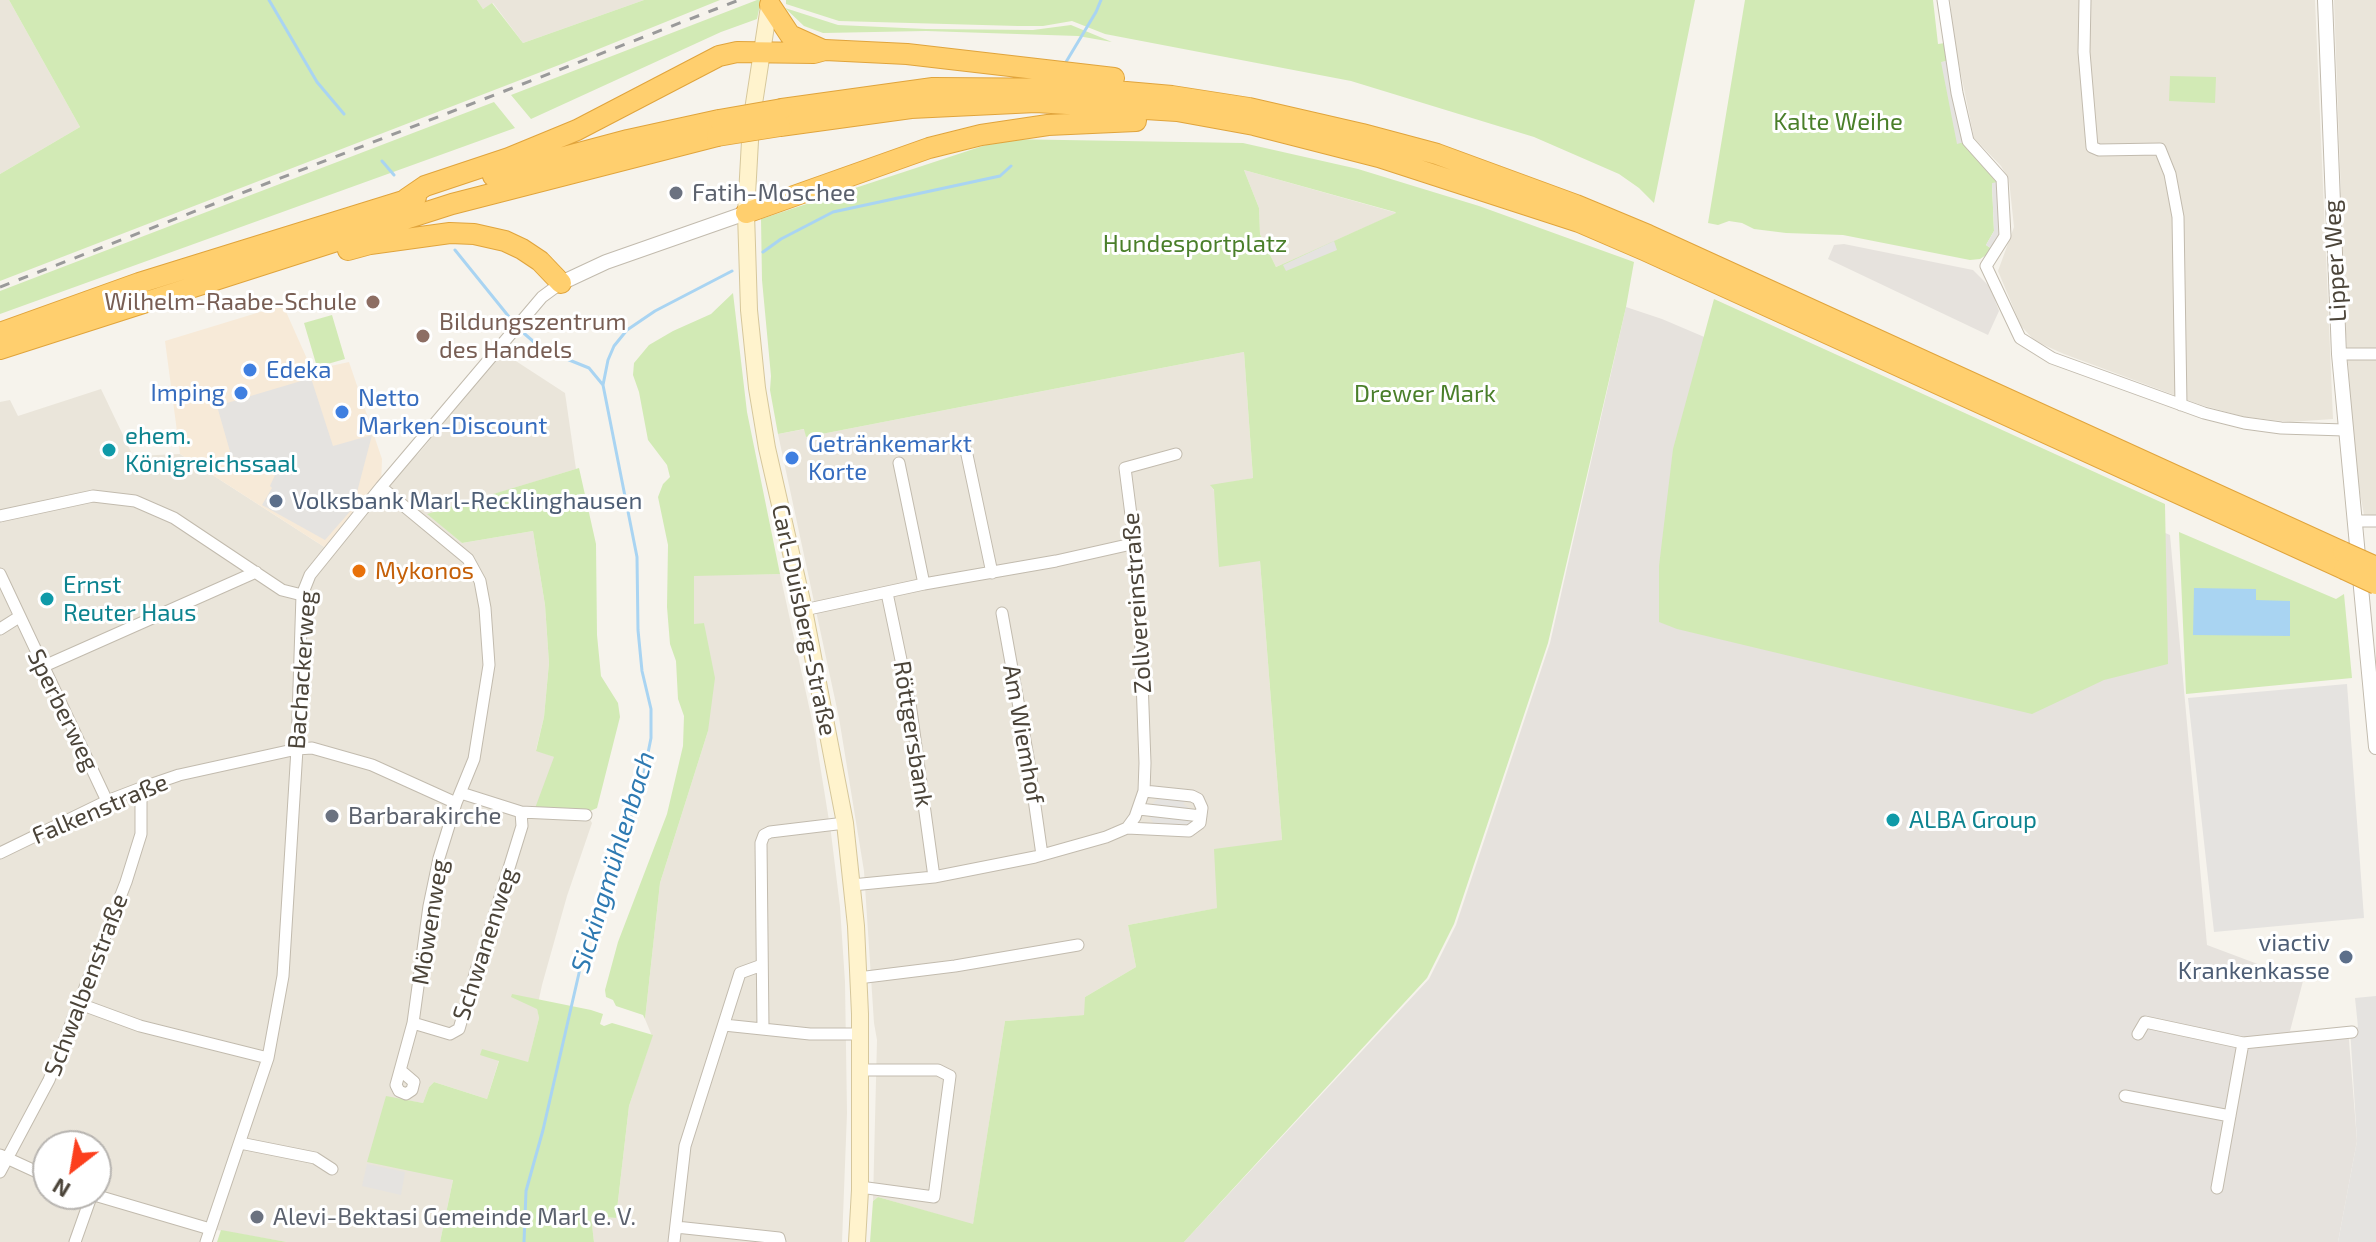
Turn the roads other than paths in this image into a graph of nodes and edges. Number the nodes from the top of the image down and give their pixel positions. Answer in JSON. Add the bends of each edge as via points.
{"nodes":[{"id":1,"x":1943,"y":0,"type":"edge"},
{"id":2,"x":2085,"y":0,"type":"edge"},
{"id":3,"x":2325,"y":0,"type":"edge"},
{"id":4,"x":770,"y":3,"type":"edge"},
{"id":5,"x":825,"y":50,"type":"junction"},
{"id":6,"x":761,"y":51,"type":"junction"},
{"id":7,"x":781,"y":117,"type":"junction"},
{"id":8,"x":1254,"y":125,"type":"junction"},
{"id":9,"x":718,"y":128,"type":"junction"},
{"id":10,"x":1362,"y":134,"type":"junction"},
{"id":11,"x":406,"y":199,"type":"junction"},
{"id":12,"x":746,"y":213,"type":"junction"},
{"id":13,"x":1646,"y":242,"type":"junction"},
{"id":14,"x":561,"y":283,"type":"junction"},
{"id":15,"x":132,"y":306,"type":"junction"},
{"id":16,"x":0,"y":333,"type":"edge"},
{"id":17,"x":0,"y":349,"type":"edge"},
{"id":18,"x":2339,"y":354,"type":"junction"},
{"id":19,"x":2376,"y":354,"type":"edge"},
{"id":20,"x":2181,"y":405,"type":"junction"},
{"id":21,"x":2344,"y":430,"type":"junction"},
{"id":22,"x":966,"y":450,"type":"dead end"},
{"id":23,"x":1176,"y":454,"type":"dead end"},
{"id":24,"x":899,"y":463,"type":"dead end"},
{"id":25,"x":381,"y":487,"type":"junction"},
{"id":26,"x":0,"y":516,"type":"edge"},
{"id":27,"x":2354,"y":521,"type":"junction"},
{"id":28,"x":2376,"y":521,"type":"edge"},
{"id":29,"x":1136,"y":543,"type":"junction"},
{"id":30,"x":256,"y":572,"type":"junction"},
{"id":31,"x":992,"y":573,"type":"junction"},
{"id":32,"x":0,"y":574,"type":"edge"},
{"id":33,"x":2375,"y":575,"type":"edge"},
{"id":34,"x":924,"y":584,"type":"junction"},
{"id":35,"x":887,"y":593,"type":"junction"},
{"id":36,"x":302,"y":595,"type":"junction"},
{"id":37,"x":804,"y":610,"type":"junction"},
{"id":38,"x":1002,"y":613,"type":"dead end"},
{"id":39,"x":19,"y":617,"type":"junction"},
{"id":40,"x":0,"y":629,"type":"edge"},
{"id":41,"x":42,"y":667,"type":"junction"},
{"id":42,"x":2376,"y":747,"type":"edge"},
{"id":43,"x":297,"y":749,"type":"junction"},
{"id":44,"x":141,"y":788,"type":"junction"},
{"id":45,"x":1144,"y":791,"type":"junction"},
{"id":46,"x":458,"y":798,"type":"junction"},
{"id":47,"x":107,"y":801,"type":"junction"},
{"id":48,"x":1139,"y":809,"type":"junction"},
{"id":49,"x":521,"y":812,"type":"junction"},
{"id":50,"x":586,"y":815,"type":"dead end"},
{"id":51,"x":1201,"y":816,"type":"junction"},
{"id":52,"x":845,"y":823,"type":"junction"},
{"id":53,"x":1127,"y":828,"type":"junction"},
{"id":54,"x":0,"y":853,"type":"edge"},
{"id":55,"x":1042,"y":855,"type":"junction"},
{"id":56,"x":934,"y":877,"type":"junction"},
{"id":57,"x":852,"y":885,"type":"junction"},
{"id":58,"x":1078,"y":945,"type":"dead end"},
{"id":59,"x":762,"y":965,"type":"junction"},
{"id":60,"x":858,"y":978,"type":"junction"},
{"id":61,"x":80,"y":1004,"type":"junction"},
{"id":62,"x":413,"y":1023,"type":"junction"},
{"id":63,"x":724,"y":1025,"type":"junction"},
{"id":64,"x":763,"y":1029,"type":"junction"},
{"id":65,"x":2352,"y":1032,"type":"dead end"},
{"id":66,"x":860,"y":1034,"type":"junction"},
{"id":67,"x":2138,"y":1034,"type":"dead end"},
{"id":68,"x":2243,"y":1043,"type":"junction"},
{"id":69,"x":268,"y":1058,"type":"junction"},
{"id":70,"x":400,"y":1070,"type":"dead end"},
{"id":71,"x":861,"y":1070,"type":"junction"},
{"id":72,"x":2125,"y":1096,"type":"dead end"},
{"id":73,"x":2230,"y":1116,"type":"junction"},
{"id":74,"x":240,"y":1143,"type":"junction"},
{"id":75,"x":4,"y":1157,"type":"edge"},
{"id":76,"x":332,"y":1169,"type":"dead end"},
{"id":77,"x":32,"y":1170,"type":"edge"},
{"id":78,"x":0,"y":1172,"type":"edge"},
{"id":79,"x":860,"y":1187,"type":"junction"},
{"id":80,"x":2217,"y":1188,"type":"dead end"},
{"id":81,"x":112,"y":1200,"type":"edge"},
{"id":82,"x":86,"y":1210,"type":"edge"},
{"id":83,"x":676,"y":1227,"type":"junction"},
{"id":84,"x":210,"y":1229,"type":"junction"},
{"id":85,"x":75,"y":1242,"type":"edge"},
{"id":86,"x":206,"y":1242,"type":"edge"},
{"id":87,"x":674,"y":1242,"type":"edge"},
{"id":88,"x":780,"y":1242,"type":"edge"},
{"id":89,"x":857,"y":1242,"type":"edge"}],
"edges":[{"from":1,"to":20,"type":"street","via":[[1968,141],[2002,179],[2005,236],[1986,266],[2020,338],[2052,358]]},
{"from":2,"to":20,"type":"street","via":[[2092,147],[2160,149],[2170,174],[2178,217]]},
{"from":3,"to":18,"type":"street","name":"Lipper Weg"},
{"from":4,"to":5,"type":"highway","via":[[790,35]]},
{"from":4,"to":6,"type":"main road","name":"Carl-Duisberg-Straße"},
{"from":5,"to":6,"type":"highway"},
{"from":5,"to":10,"type":"highway","via":[[907,54],[1219,94],[1330,117]]},
{"from":6,"to":11,"type":"highway","via":[[719,56],[577,130],[425,186]]},
{"from":6,"to":12,"type":"main road","name":"Carl-Duisberg-Straße"},
{"from":7,"to":8,"type":"highway","via":[[1036,102],[1177,111]]},
{"from":7,"to":9,"type":"highway","bridge":true},
{"from":7,"to":10,"type":"highway","via":[[933,88],[1092,89],[1249,108]]},
{"from":8,"to":12,"type":"highway","via":[[1233,129],[1111,120],[981,135],[929,148]]},
{"from":8,"to":13,"type":"highway","via":[[1379,157]]},
{"from":9,"to":11,"type":"highway","via":[[628,140]]},
{"from":9,"to":15,"type":"highway","via":[[452,204]]},
{"from":10,"to":13,"type":"highway","via":[[1501,176]]},
{"from":11,"to":16,"type":"highway"},
{"from":12,"to":14,"type":"street","name":"Bachackerweg"},
{"from":12,"to":37,"type":"main road","name":"Carl-Duisberg-Straße","via":[[757,388]]},
{"from":13,"to":33,"type":"highway","bridge":true},
{"from":14,"to":15,"type":"highway","via":[[540,261],[513,245],[450,233],[370,244],[157,304]]},
{"from":14,"to":25,"type":"street","name":"Bachackerweg","via":[[542,297]]},
{"from":15,"to":17,"type":"highway"},
{"from":18,"to":19,"type":"street"},
{"from":18,"to":21,"type":"street","name":"Lipper Weg"},
{"from":20,"to":21,"type":"street","via":[[2244,423]]},
{"from":21,"to":27,"type":"street","name":"Lipper Weg"},
{"from":22,"to":31,"type":"street"},
{"from":23,"to":29,"type":"street","name":"Zollvereinstraße","via":[[1125,468]]},
{"from":24,"to":34,"type":"street"},
{"from":25,"to":36,"type":"street","name":"Bachackerweg","via":[[310,575]]},
{"from":25,"to":46,"type":"street","name":"Möwenweg","via":[[453,543],[480,581],[489,665],[474,759]]},
{"from":26,"to":30,"type":"street","via":[[93,496],[135,501],[174,518]]},
{"from":27,"to":28,"type":"street"},
{"from":27,"to":42,"type":"street","name":"Lipper Weg"},
{"from":29,"to":31,"type":"street"},
{"from":29,"to":45,"type":"street","name":"Zollvereinstraße"},
{"from":30,"to":36,"type":"street","via":[[282,590]]},
{"from":30,"to":41,"type":"street"},
{"from":31,"to":34,"type":"street"},
{"from":32,"to":39,"type":"street","name":"Sperberweg"},
{"from":34,"to":35,"type":"street"},
{"from":35,"to":37,"type":"street"},
{"from":35,"to":56,"type":"street","name":"Röttgersbank","via":[[909,691]]},
{"from":36,"to":43,"type":"street","name":"Bachackerweg"},
{"from":37,"to":52,"type":"main road","name":"Carl-Duisberg-Straße"},
{"from":38,"to":55,"type":"street","name":"Am Wiemhof"},
{"from":39,"to":40,"type":"street"},
{"from":39,"to":41,"type":"street","name":"Sperberweg"},
{"from":41,"to":47,"type":"street","name":"Sperberweg"},
{"from":43,"to":44,"type":"street","name":"Falkenstraße"},
{"from":43,"to":46,"type":"street","via":[[312,748],[372,765]]},
{"from":43,"to":69,"type":"street","name":"Bachackerweg","via":[[283,976]]},
{"from":44,"to":47,"type":"street","name":"Falkenstraße"},
{"from":44,"to":61,"type":"street","name":"Schwalbenstraße","via":[[141,834]]},
{"from":45,"to":48,"type":"street","name":"Zollvereinstraße"},
{"from":45,"to":51,"type":"street","via":[[1192,796],[1201,804]]},
{"from":46,"to":49,"type":"street"},
{"from":46,"to":62,"type":"street","name":"Möwenweg","via":[[429,906]]},
{"from":47,"to":54,"type":"street","name":"Falkenstraße"},
{"from":48,"to":51,"type":"street"},
{"from":48,"to":53,"type":"street","name":"Zollvereinstraße"},
{"from":49,"to":50,"type":"street"},
{"from":49,"to":62,"type":"street","name":"Schwanenweg","via":[[522,826],[459,1029],[450,1034]]},
{"from":51,"to":53,"type":"street","via":[[1189,831]]},
{"from":52,"to":57,"type":"main road","name":"Carl-Duisberg-Straße"},
{"from":52,"to":59,"type":"street","via":[[764,835]]},
{"from":53,"to":55,"type":"street"},
{"from":55,"to":56,"type":"street"},
{"from":56,"to":57,"type":"street"},
{"from":57,"to":60,"type":"main road","name":"Carl-Duisberg-Straße"},
{"from":58,"to":60,"type":"street"},
{"from":59,"to":63,"type":"street","via":[[740,973]]},
{"from":59,"to":64,"type":"street"},
{"from":60,"to":66,"type":"main road","name":"Carl-Duisberg-Straße"},
{"from":61,"to":69,"type":"street","via":[[140,1026]]},
{"from":61,"to":75,"type":"street","name":"Schwalbenstraße","via":[[49,1080]]},
{"from":62,"to":70,"type":"street","name":"Möwenweg"},
{"from":63,"to":64,"type":"street"},
{"from":63,"to":83,"type":"street","via":[[685,1146]]},
{"from":64,"to":66,"type":"street"},
{"from":65,"to":68,"type":"street"},
{"from":66,"to":71,"type":"main road","name":"Carl-Duisberg-Straße"},
{"from":67,"to":68,"type":"street","via":[[2145,1022]]},
{"from":68,"to":73,"type":"street"},
{"from":69,"to":74,"type":"street","name":"Bachackerweg"},
{"from":71,"to":79,"type":"main road","name":"Carl-Duisberg-Straße"},
{"from":71,"to":79,"type":"street","via":[[938,1070],[950,1076],[934,1197]]},
{"from":72,"to":73,"type":"street"},
{"from":73,"to":80,"type":"street"},
{"from":74,"to":76,"type":"street","via":[[315,1158]]},
{"from":74,"to":84,"type":"street","name":"Bachackerweg"},
{"from":75,"to":77,"type":"street"},
{"from":75,"to":78,"type":"street","name":"Schwalbenstraße"},
{"from":79,"to":89,"type":"main road","name":"Carl-Duisberg-Straße"},
{"from":81,"to":84,"type":"street"},
{"from":82,"to":85,"type":"street"},
{"from":83,"to":87,"type":"street"},
{"from":83,"to":88,"type":"street"},
{"from":84,"to":86,"type":"street","name":"Bachackerweg"}]}
